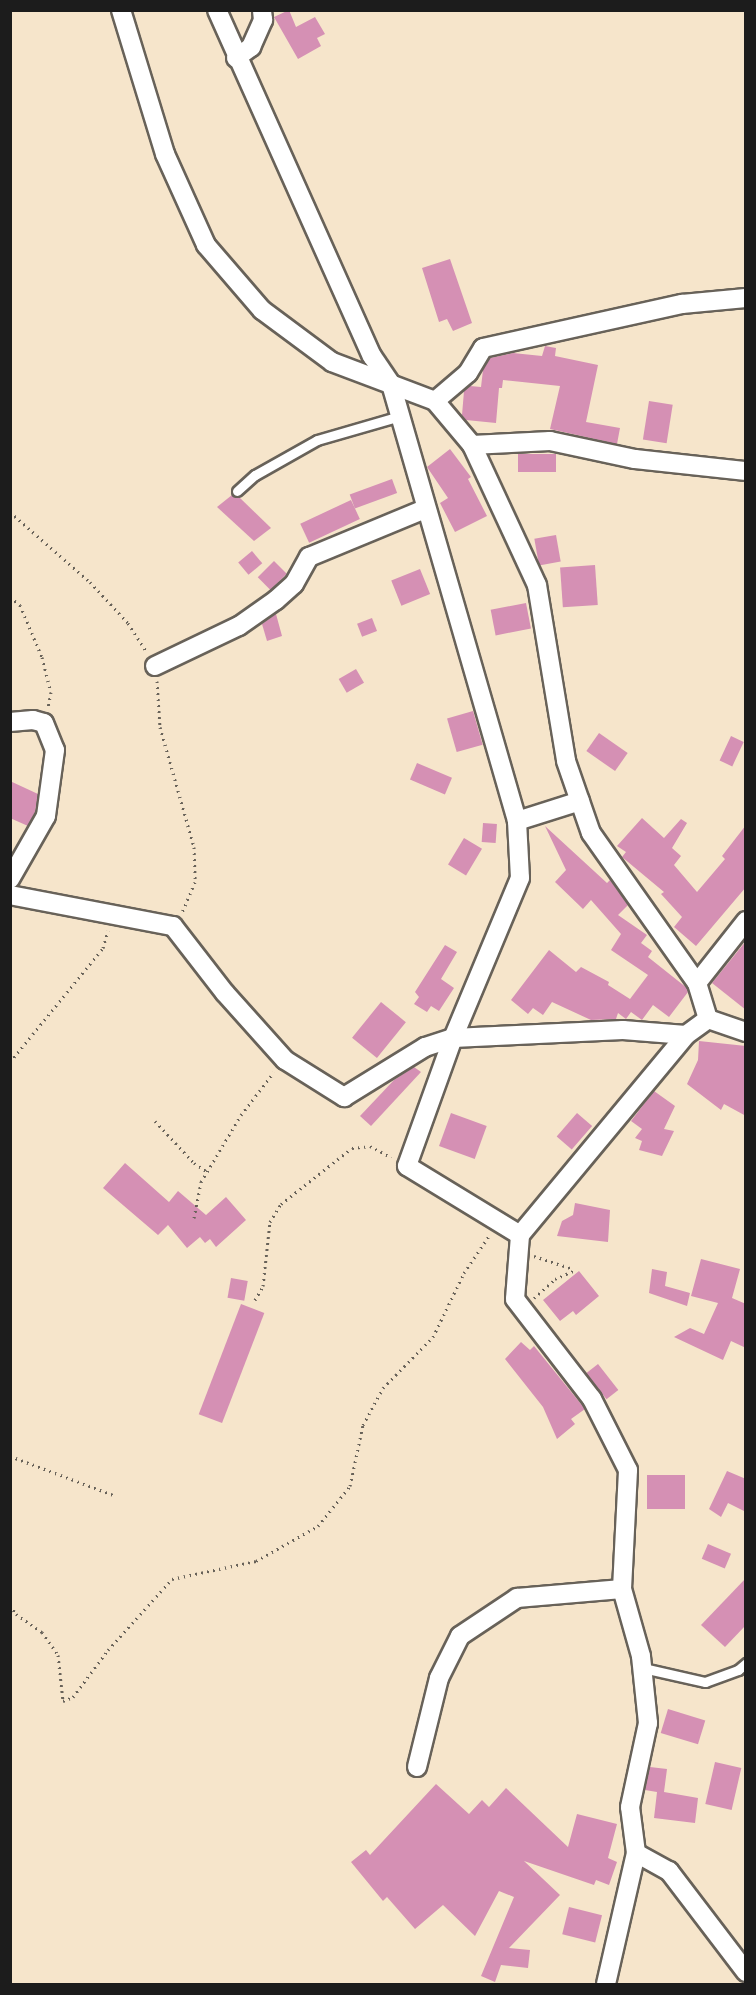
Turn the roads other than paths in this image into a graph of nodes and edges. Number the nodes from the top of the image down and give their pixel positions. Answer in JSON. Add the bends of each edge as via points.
{"nodes":[{"id":1,"x":121,"y":10,"type":"edge"},
{"id":2,"x":217,"y":10,"type":"edge"},
{"id":3,"x":262,"y":10,"type":"edge"},
{"id":4,"x":236,"y":58,"type":"junction"},
{"id":5,"x":746,"y":298,"type":"edge"},
{"id":6,"x":391,"y":384,"type":"junction"},
{"id":7,"x":435,"y":401,"type":"junction"},
{"id":8,"x":400,"y":416,"type":"junction"},
{"id":9,"x":472,"y":446,"type":"junction"},
{"id":10,"x":746,"y":471,"type":"edge"},
{"id":11,"x":237,"y":491,"type":"dead end"},
{"id":12,"x":425,"y":509,"type":"junction"},
{"id":13,"x":155,"y":666,"type":"road end"},
{"id":14,"x":10,"y":722,"type":"edge"},
{"id":15,"x":580,"y":801,"type":"junction"},
{"id":16,"x":517,"y":821,"type":"junction"},
{"id":17,"x":10,"y":879,"type":"edge"},
{"id":18,"x":10,"y":895,"type":"edge"},
{"id":19,"x":746,"y":921,"type":"edge"},
{"id":20,"x":697,"y":983,"type":"junction"},
{"id":21,"x":708,"y":1019,"type":"junction"},
{"id":22,"x":746,"y":1032,"type":"edge"},
{"id":23,"x":686,"y":1035,"type":"junction"},
{"id":24,"x":453,"y":1038,"type":"junction"},
{"id":25,"x":519,"y":1242,"type":"junction"},
{"id":26,"x":622,"y":1590,"type":"junction"},
{"id":27,"x":746,"y":1663,"type":"edge"},
{"id":28,"x":643,"y":1668,"type":"junction"},
{"id":29,"x":417,"y":1767,"type":"dead end"},
{"id":30,"x":636,"y":1854,"type":"junction"},
{"id":31,"x":746,"y":1972,"type":"edge"},
{"id":32,"x":606,"y":1984,"type":"edge"}],
"edges":[{"from":1,"to":6,"type":"street","via":[[165,154],[206,245],[262,310],[332,362]]},
{"from":2,"to":4,"type":"street"},
{"from":3,"to":4,"type":"street","via":[[263,20],[251,47]]},
{"from":4,"to":6,"type":"street","via":[[372,356]]},
{"from":5,"to":7,"type":"street","via":[[682,304],[504,341],[483,348],[468,373]]},
{"from":6,"to":7,"type":"street"},
{"from":6,"to":8,"type":"street"},
{"from":7,"to":9,"type":"street"},
{"from":8,"to":11,"type":"lane","via":[[317,440],[255,475]]},
{"from":8,"to":12,"type":"street"},
{"from":9,"to":10,"type":"street","via":[[550,441],[635,459]]},
{"from":9,"to":15,"type":"street","via":[[537,585],[566,760]]},
{"from":12,"to":13,"type":"street","via":[[309,557],[294,584],[276,600],[239,626]]},
{"from":12,"to":16,"type":"street"},
{"from":14,"to":17,"type":"street","via":[[44,723],[55,750],[46,816]]},
{"from":15,"to":16,"type":"street"},
{"from":15,"to":20,"type":"street","via":[[591,833]]},
{"from":16,"to":24,"type":"street","via":[[520,878]]},
{"from":18,"to":24,"type":"street","via":[[173,927],[285,1060],[344,1097],[425,1047]]},
{"from":19,"to":20,"type":"street"},
{"from":20,"to":21,"type":"street"},
{"from":21,"to":22,"type":"street"},
{"from":21,"to":23,"type":"street"},
{"from":23,"to":24,"type":"street","via":[[623,1030]]},
{"from":23,"to":25,"type":"street"},
{"from":24,"to":25,"type":"street","via":[[407,1166],[499,1223]]},
{"from":25,"to":26,"type":"street","via":[[515,1299],[592,1399],[628,1470]]},
{"from":26,"to":28,"type":"street"},
{"from":26,"to":29,"type":"street","via":[[518,1598],[460,1636],[440,1678]]},
{"from":27,"to":28,"type":"lane","via":[[705,1682]]},
{"from":28,"to":30,"type":"street","via":[[648,1723],[630,1807]]},
{"from":30,"to":31,"type":"street","via":[[669,1871]]},
{"from":30,"to":32,"type":"street"}]}
